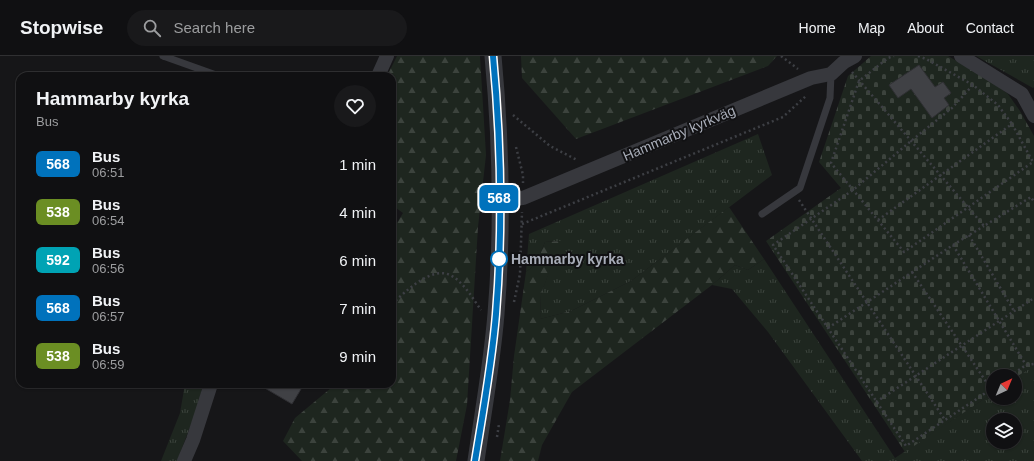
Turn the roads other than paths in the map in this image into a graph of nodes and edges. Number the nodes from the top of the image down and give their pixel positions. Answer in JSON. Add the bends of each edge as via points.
{"nodes":[{"id":1,"x":163,"y":56,"type":"edge"},
{"id":2,"x":387,"y":56,"type":"edge"},
{"id":3,"x":493,"y":56,"type":"edge"},
{"id":4,"x":961,"y":56,"type":"edge"},
{"id":5,"x":849,"y":59,"type":"edge"},
{"id":6,"x":208,"y":72,"type":"edge"},
{"id":7,"x":380,"y":72,"type":"edge"},
{"id":8,"x":831,"y":74,"type":"junction"},
{"id":9,"x":1034,"y":116,"type":"edge"},
{"id":10,"x":499,"y":200,"type":"junction"},
{"id":11,"x":762,"y":214,"type":"dead end"},
{"id":12,"x":210,"y":388,"type":"edge"},
{"id":13,"x":184,"y":461,"type":"edge"},
{"id":14,"x":476,"y":461,"type":"edge"}],
"edges":[{"from":1,"to":6,"type":"lane"},
{"from":2,"to":7,"type":"street"},
{"from":3,"to":10,"type":"street","via":[[500,152]]},
{"from":4,"to":9,"type":"street","via":[[1022,94]]},
{"from":5,"to":8,"type":"street"},
{"from":8,"to":10,"type":"street","name":"Hammarby kyrkväg","via":[[811,78],[523,198]]},
{"from":8,"to":11,"type":"lane","via":[[830,98],[800,188]]},
{"from":10,"to":14,"type":"street","via":[[496,315]]},
{"from":12,"to":13,"type":"street"}]}
